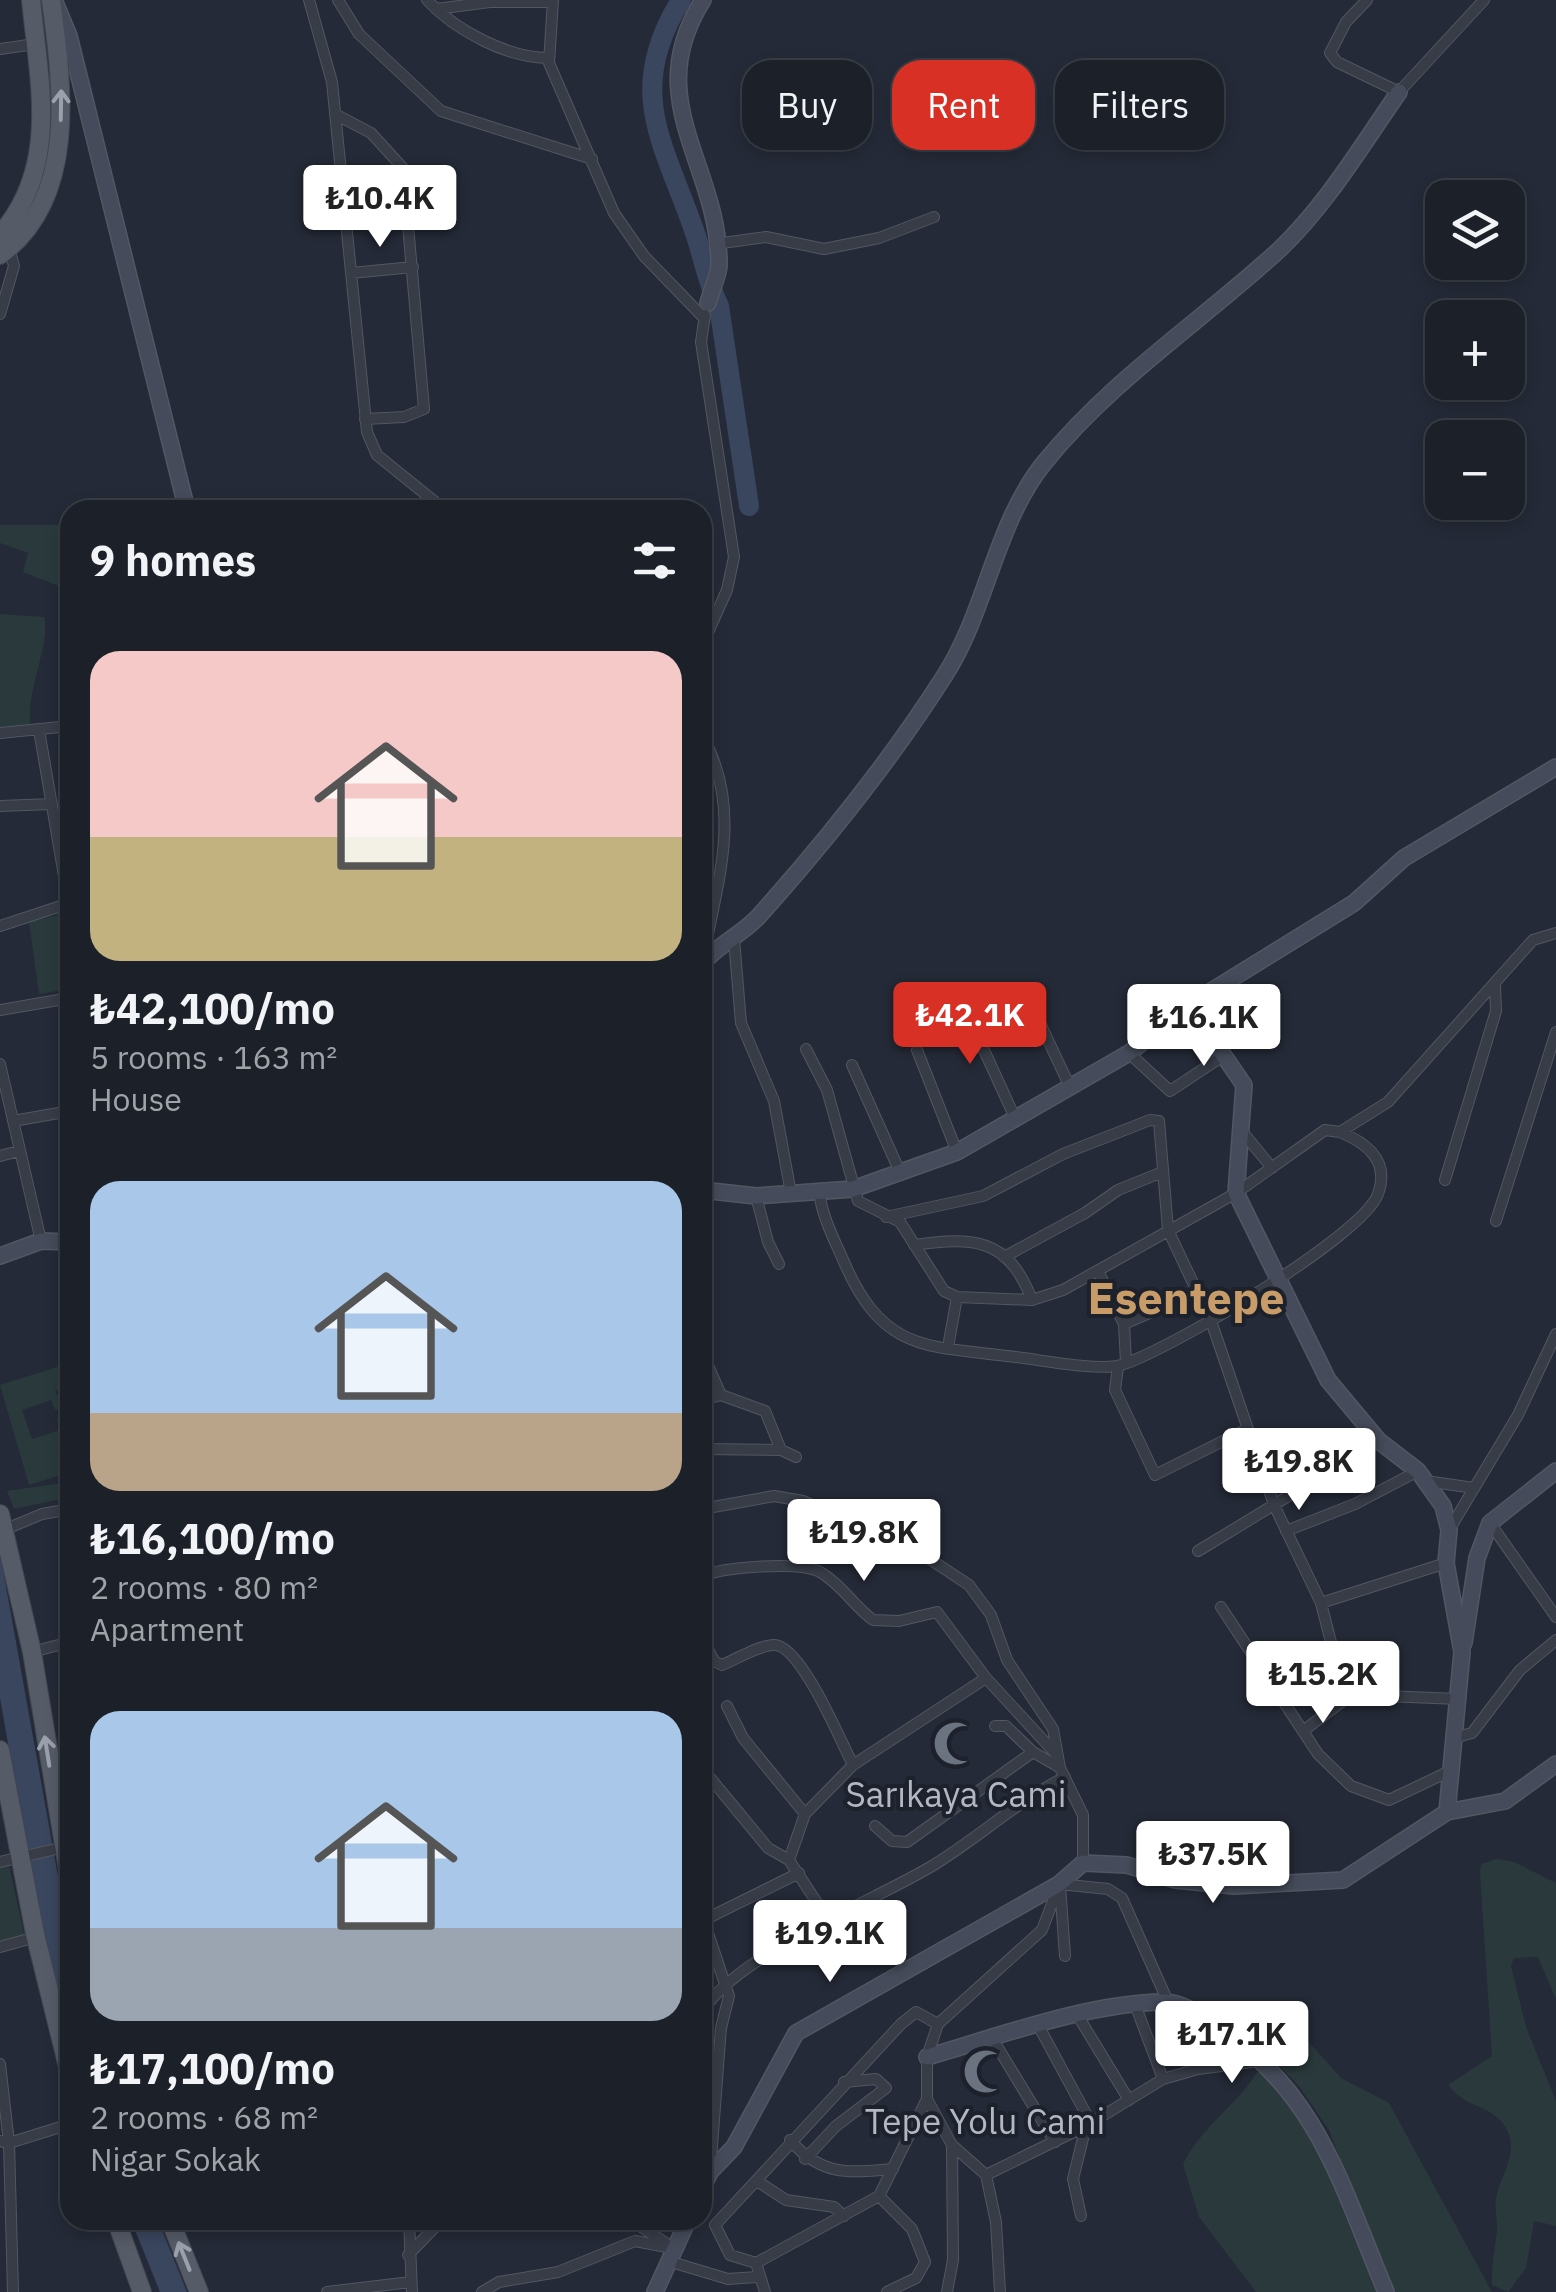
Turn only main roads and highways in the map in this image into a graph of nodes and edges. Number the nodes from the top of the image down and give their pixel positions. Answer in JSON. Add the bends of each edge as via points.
{"nodes":[{"id":1,"x":31,"y":0,"type":"edge"},
{"id":2,"x":53,"y":0,"type":"edge"},
{"id":3,"x":3,"y":246,"type":"edge"},
{"id":4,"x":3,"y":1522,"type":"edge"},
{"id":5,"x":0,"y":1750,"type":"edge"},
{"id":6,"x":60,"y":1813,"type":"edge"},
{"id":7,"x":60,"y":2034,"type":"edge"},
{"id":8,"x":120,"y":2230,"type":"edge"},
{"id":9,"x":174,"y":2230,"type":"edge"},
{"id":10,"x":142,"y":2292,"type":"edge"},
{"id":11,"x":198,"y":2292,"type":"edge"}],
"edges":[{"from":1,"to":3,"type":"main road","via":[[42,141],[25,202]]},
{"from":3,"to":2,"type":"main road","one_way":true,"via":[[40,206],[60,130]]},
{"from":6,"to":4,"type":"main road","one_way":true},
{"from":5,"to":7,"type":"main road"},
{"from":8,"to":10,"type":"main road"},
{"from":11,"to":9,"type":"main road","one_way":true}]}
